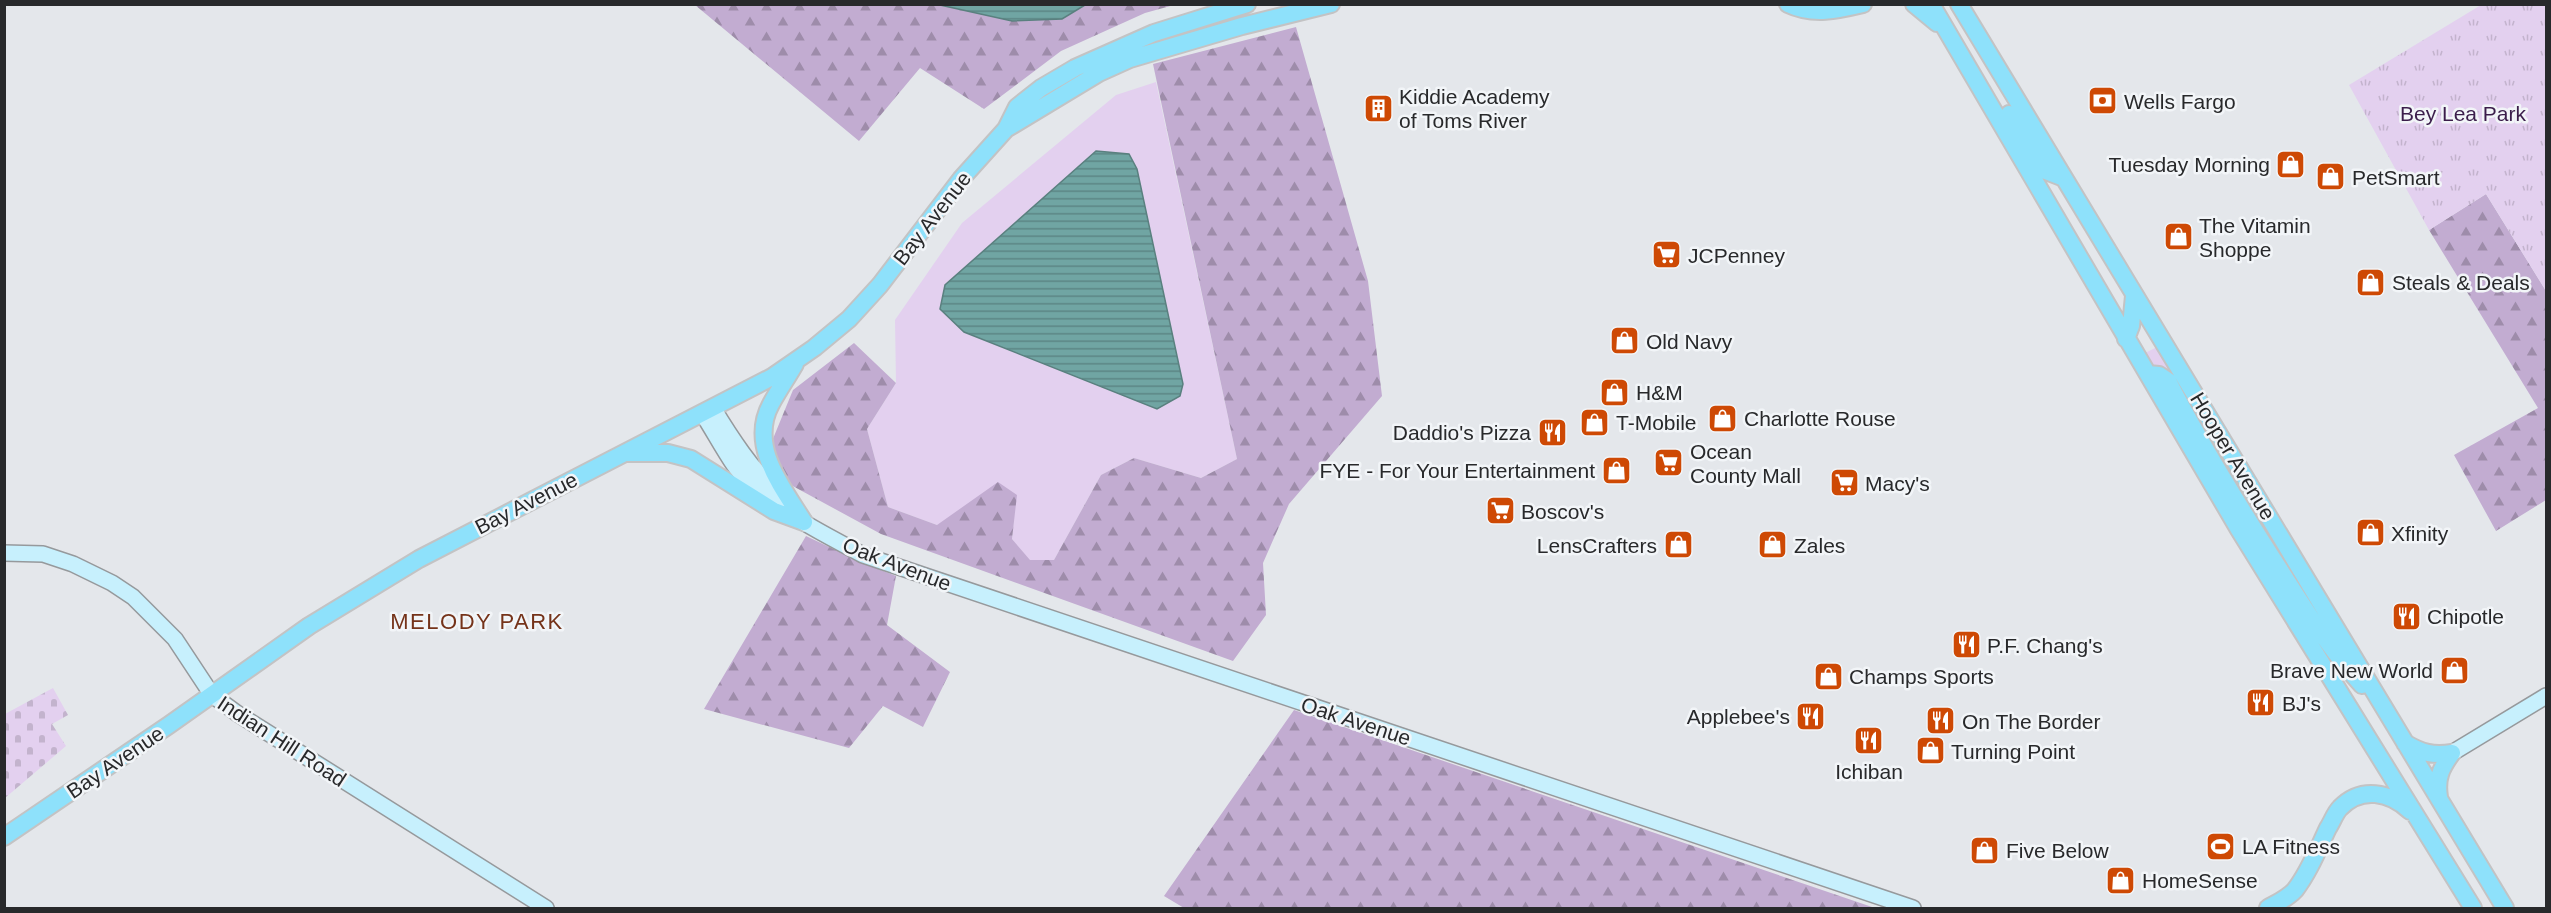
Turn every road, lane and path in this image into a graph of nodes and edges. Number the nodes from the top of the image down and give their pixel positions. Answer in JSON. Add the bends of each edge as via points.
{"nodes":[{"id":1,"x":1247,"y":4,"type":"edge"},
{"id":2,"x":1285,"y":4,"type":"edge"},
{"id":3,"x":1331,"y":4,"type":"edge"},
{"id":4,"x":1788,"y":4,"type":"edge"},
{"id":5,"x":1863,"y":4,"type":"edge"},
{"id":6,"x":1914,"y":4,"type":"edge"},
{"id":7,"x":1931,"y":4,"type":"edge"},
{"id":8,"x":1963,"y":8,"type":"edge"},
{"id":9,"x":1242,"y":26,"type":"junction"},
{"id":10,"x":1951,"y":37,"type":"junction"},
{"id":11,"x":1972,"y":73,"type":"junction"},
{"id":12,"x":1006,"y":129,"type":"junction"},
{"id":13,"x":2064,"y":178,"type":"junction"},
{"id":14,"x":2134,"y":296,"type":"junction"},
{"id":15,"x":2127,"y":339,"type":"junction"},
{"id":16,"x":797,"y":361,"type":"junction"},
{"id":17,"x":2148,"y":374,"type":"junction"},
{"id":18,"x":708,"y":410,"type":"junction"},
{"id":19,"x":624,"y":453,"type":"junction"},
{"id":20,"x":804,"y":522,"type":"junction"},
{"id":21,"x":4,"y":553,"type":"edge"},
{"id":22,"x":212,"y":695,"type":"junction"},
{"id":23,"x":2547,"y":696,"type":"edge"},
{"id":24,"x":2384,"y":710,"type":"junction"},
{"id":25,"x":2404,"y":742,"type":"junction"},
{"id":26,"x":2452,"y":753,"type":"junction"},
{"id":27,"x":2440,"y":801,"type":"junction"},
{"id":28,"x":2420,"y":820,"type":"junction"},
{"id":29,"x":5,"y":836,"type":"edge"},
{"id":30,"x":546,"y":909,"type":"edge"},
{"id":31,"x":1913,"y":909,"type":"edge"},
{"id":32,"x":2268,"y":909,"type":"edge"},
{"id":33,"x":2473,"y":909,"type":"edge"},
{"id":34,"x":2505,"y":909,"type":"edge"}],
"edges":[{"from":1,"to":12,"type":"main road","name":"Bay Avenue","via":[[1154,33],[1076,68],[1017,107]]},
{"from":2,"to":9,"type":"main road"},
{"from":3,"to":9,"type":"main road","name":"Bay Avenue"},
{"from":4,"to":5,"type":"main road","via":[[1818,11]]},
{"from":6,"to":10,"type":"main road"},
{"from":7,"to":10,"type":"main road","name":"Hooper Avenue"},
{"from":8,"to":13,"type":"main road","name":"Hooper Avenue"},
{"from":9,"to":12,"type":"main road","name":"Bay Avenue","via":[[1130,59],[1099,73]]},
{"from":10,"to":11,"type":"main road","name":"Hooper Avenue"},
{"from":11,"to":13,"type":"main road","via":[[1989,82],[2039,164]]},
{"from":11,"to":15,"type":"main road","name":"Hooper Avenue"},
{"from":12,"to":16,"type":"main road","name":"Bay Avenue","via":[[849,319]]},
{"from":13,"to":14,"type":"main road","name":"Hooper Avenue"},
{"from":14,"to":15,"type":"main road"},
{"from":14,"to":24,"type":"main road","name":"Hooper Avenue"},
{"from":15,"to":17,"type":"main road","name":"Hooper Avenue"},
{"from":16,"to":18,"type":"main road","name":"Bay Avenue"},
{"from":16,"to":20,"type":"main road","via":[[770,405],[763,436],[771,468]]},
{"from":17,"to":24,"type":"main road","via":[[2168,381],[2224,482],[2332,650]]},
{"from":17,"to":28,"type":"main road","name":"Hooper Avenue","via":[[2244,538]]},
{"from":18,"to":19,"type":"main road","name":"Bay Avenue"},
{"from":18,"to":20,"type":"street","name":"Oak Avenue","via":[[735,465],[754,486]]},
{"from":19,"to":20,"type":"main road","via":[[668,453],[691,459],[774,511]]},
{"from":19,"to":22,"type":"main road","name":"Bay Avenue","via":[[418,559],[309,626]]},
{"from":20,"to":31,"type":"street","name":"Oak Avenue","via":[[863,555],[904,570]]},
{"from":21,"to":22,"type":"street","name":"Indian Hill Road","via":[[43,554],[73,564],[133,597],[175,639]]},
{"from":22,"to":29,"type":"main road","name":"Bay Avenue"},
{"from":22,"to":30,"type":"street","name":"Indian Hill Road"},
{"from":23,"to":26,"type":"street"},
{"from":24,"to":25,"type":"main road","name":"Hooper Avenue"},
{"from":25,"to":26,"type":"main road","via":[[2435,756]]},
{"from":25,"to":27,"type":"main road","name":"Hooper Avenue"},
{"from":26,"to":27,"type":"main road","via":[[2441,768],[2437,784]]},
{"from":27,"to":34,"type":"main road","name":"Hooper Avenue"},
{"from":28,"to":32,"type":"main road","via":[[2398,800],[2379,793],[2350,800],[2338,809],[2293,893]]},
{"from":28,"to":33,"type":"main road","name":"Hooper Avenue"}]}
